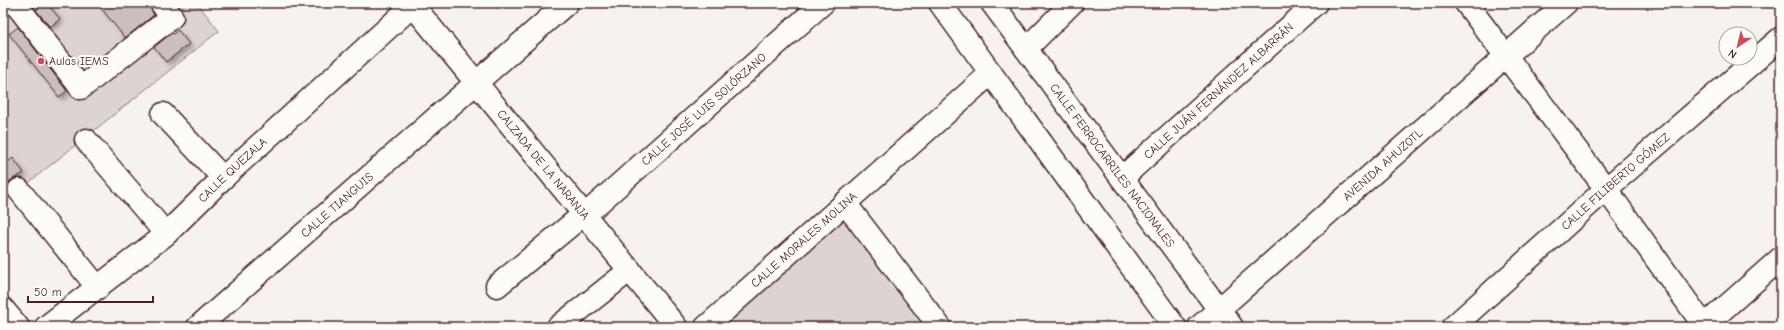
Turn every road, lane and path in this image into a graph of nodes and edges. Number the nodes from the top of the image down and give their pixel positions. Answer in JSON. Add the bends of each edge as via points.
{"nodes":[{"id":1,"x":15,"y":3,"type":"edge"},
{"id":2,"x":161,"y":3,"type":"edge"},
{"id":3,"x":568,"y":3,"type":"edge"},
{"id":4,"x":823,"y":3,"type":"edge"},
{"id":5,"x":940,"y":3,"type":"edge"},
{"id":6,"x":992,"y":3,"type":"edge"},
{"id":7,"x":1072,"y":3,"type":"edge"},
{"id":8,"x":1316,"y":3,"type":"edge"},
{"id":9,"x":1466,"y":3,"type":"edge"},
{"id":10,"x":1566,"y":3,"type":"edge"},
{"id":11,"x":412,"y":4,"type":"edge"},
{"id":12,"x":1781,"y":38,"type":"edge"},
{"id":13,"x":1026,"y":49,"type":"junction"},
{"id":14,"x":1506,"y":56,"type":"junction"},
{"id":15,"x":991,"y":73,"type":"junction"},
{"id":16,"x":476,"y":83,"type":"junction"},
{"id":17,"x":162,"y":114,"type":"dead end"},
{"id":18,"x":86,"y":140,"type":"dead end"},
{"id":19,"x":223,"y":178,"type":"junction"},
{"id":20,"x":1122,"y":178,"type":"junction"},
{"id":21,"x":1606,"y":189,"type":"junction"},
{"id":22,"x":19,"y":190,"type":"dead end"},
{"id":23,"x":845,"y":203,"type":"junction"},
{"id":24,"x":584,"y":215,"type":"junction"},
{"id":25,"x":166,"y":234,"type":"junction"},
{"id":26,"x":1781,"y":258,"type":"edge"},
{"id":27,"x":630,"y":270,"type":"junction"},
{"id":28,"x":497,"y":286,"type":"dead end"},
{"id":29,"x":98,"y":288,"type":"junction"},
{"id":30,"x":3,"y":309,"type":"edge"},
{"id":31,"x":1219,"y":309,"type":"junction"},
{"id":32,"x":18,"y":327,"type":"edge"},
{"id":33,"x":46,"y":327,"type":"edge"},
{"id":34,"x":198,"y":327,"type":"edge"},
{"id":35,"x":558,"y":327,"type":"edge"},
{"id":36,"x":676,"y":327,"type":"edge"},
{"id":37,"x":706,"y":327,"type":"edge"},
{"id":38,"x":940,"y":327,"type":"edge"},
{"id":39,"x":1175,"y":327,"type":"edge"},
{"id":40,"x":1199,"y":327,"type":"edge"},
{"id":41,"x":1232,"y":327,"type":"edge"},
{"id":42,"x":1453,"y":327,"type":"edge"},
{"id":43,"x":1704,"y":327,"type":"edge"}],
"edges":[{"from":1,"to":2,"type":"street","via":[[82,88],[172,17]]},
{"from":3,"to":16,"type":"street","name":"CALLE TIANGUIS"},
{"from":4,"to":24,"type":"street","name":"CALLE JOSÉ LUIS SOLÓRZANO"},
{"from":5,"to":15,"type":"street"},
{"from":6,"to":13,"type":"street","name":"CALLE FERROCARRILES NACIONALES"},
{"from":7,"to":13,"type":"street"},
{"from":8,"to":20,"type":"street","name":"CALLE JUÁN FERNÁNDEZ ALBARRÁN"},
{"from":9,"to":14,"type":"street"},
{"from":10,"to":14,"type":"street","name":"AVENIDA AHUZOTL"},
{"from":11,"to":16,"type":"street","name":"CALZADA DE LA NARANJA"},
{"from":11,"to":19,"type":"street","name":"CALLE QUEZALA"},
{"from":12,"to":21,"type":"street","name":"CALLE FILIBERTO GÓMEZ"},
{"from":13,"to":20,"type":"street","name":"CALLE FERROCARRILES NACIONALES"},
{"from":14,"to":21,"type":"street"},
{"from":14,"to":31,"type":"street","name":"AVENIDA AHUZOTL"},
{"from":15,"to":23,"type":"street","name":"CALLE MORALES MOLINA"},
{"from":15,"to":39,"type":"street"},
{"from":16,"to":24,"type":"street","name":"CALZADA DE LA NARANJA"},
{"from":16,"to":34,"type":"street","name":"CALLE TIANGUIS"},
{"from":17,"to":19,"type":"street"},
{"from":18,"to":25,"type":"street"},
{"from":19,"to":25,"type":"street","name":"CALLE QUEZALA"},
{"from":20,"to":31,"type":"street","name":"CALLE FERROCARRILES NACIONALES"},
{"from":21,"to":42,"type":"street","name":"CALLE FILIBERTO GÓMEZ"},
{"from":21,"to":43,"type":"street"},
{"from":22,"to":29,"type":"street"},
{"from":23,"to":37,"type":"street","name":"CALLE MORALES MOLINA"},
{"from":23,"to":38,"type":"street"},
{"from":24,"to":27,"type":"street","name":"CALZADA DE LA NARANJA"},
{"from":24,"to":28,"type":"street","name":"CALLE JOSÉ LUIS SOLÓRZANO"},
{"from":25,"to":29,"type":"street","name":"CALLE QUEZALA"},
{"from":26,"to":43,"type":"street"},
{"from":27,"to":35,"type":"street"},
{"from":27,"to":36,"type":"street","name":"CALZADA DE LA NARANJA"},
{"from":29,"to":33,"type":"street","name":"CALLE QUEZALA"},
{"from":30,"to":32,"type":"street"},
{"from":31,"to":40,"type":"street","name":"AVENIDA AHUZOTL"},
{"from":31,"to":41,"type":"street","name":"CALLE FERROCARRILES NACIONALES"}]}
